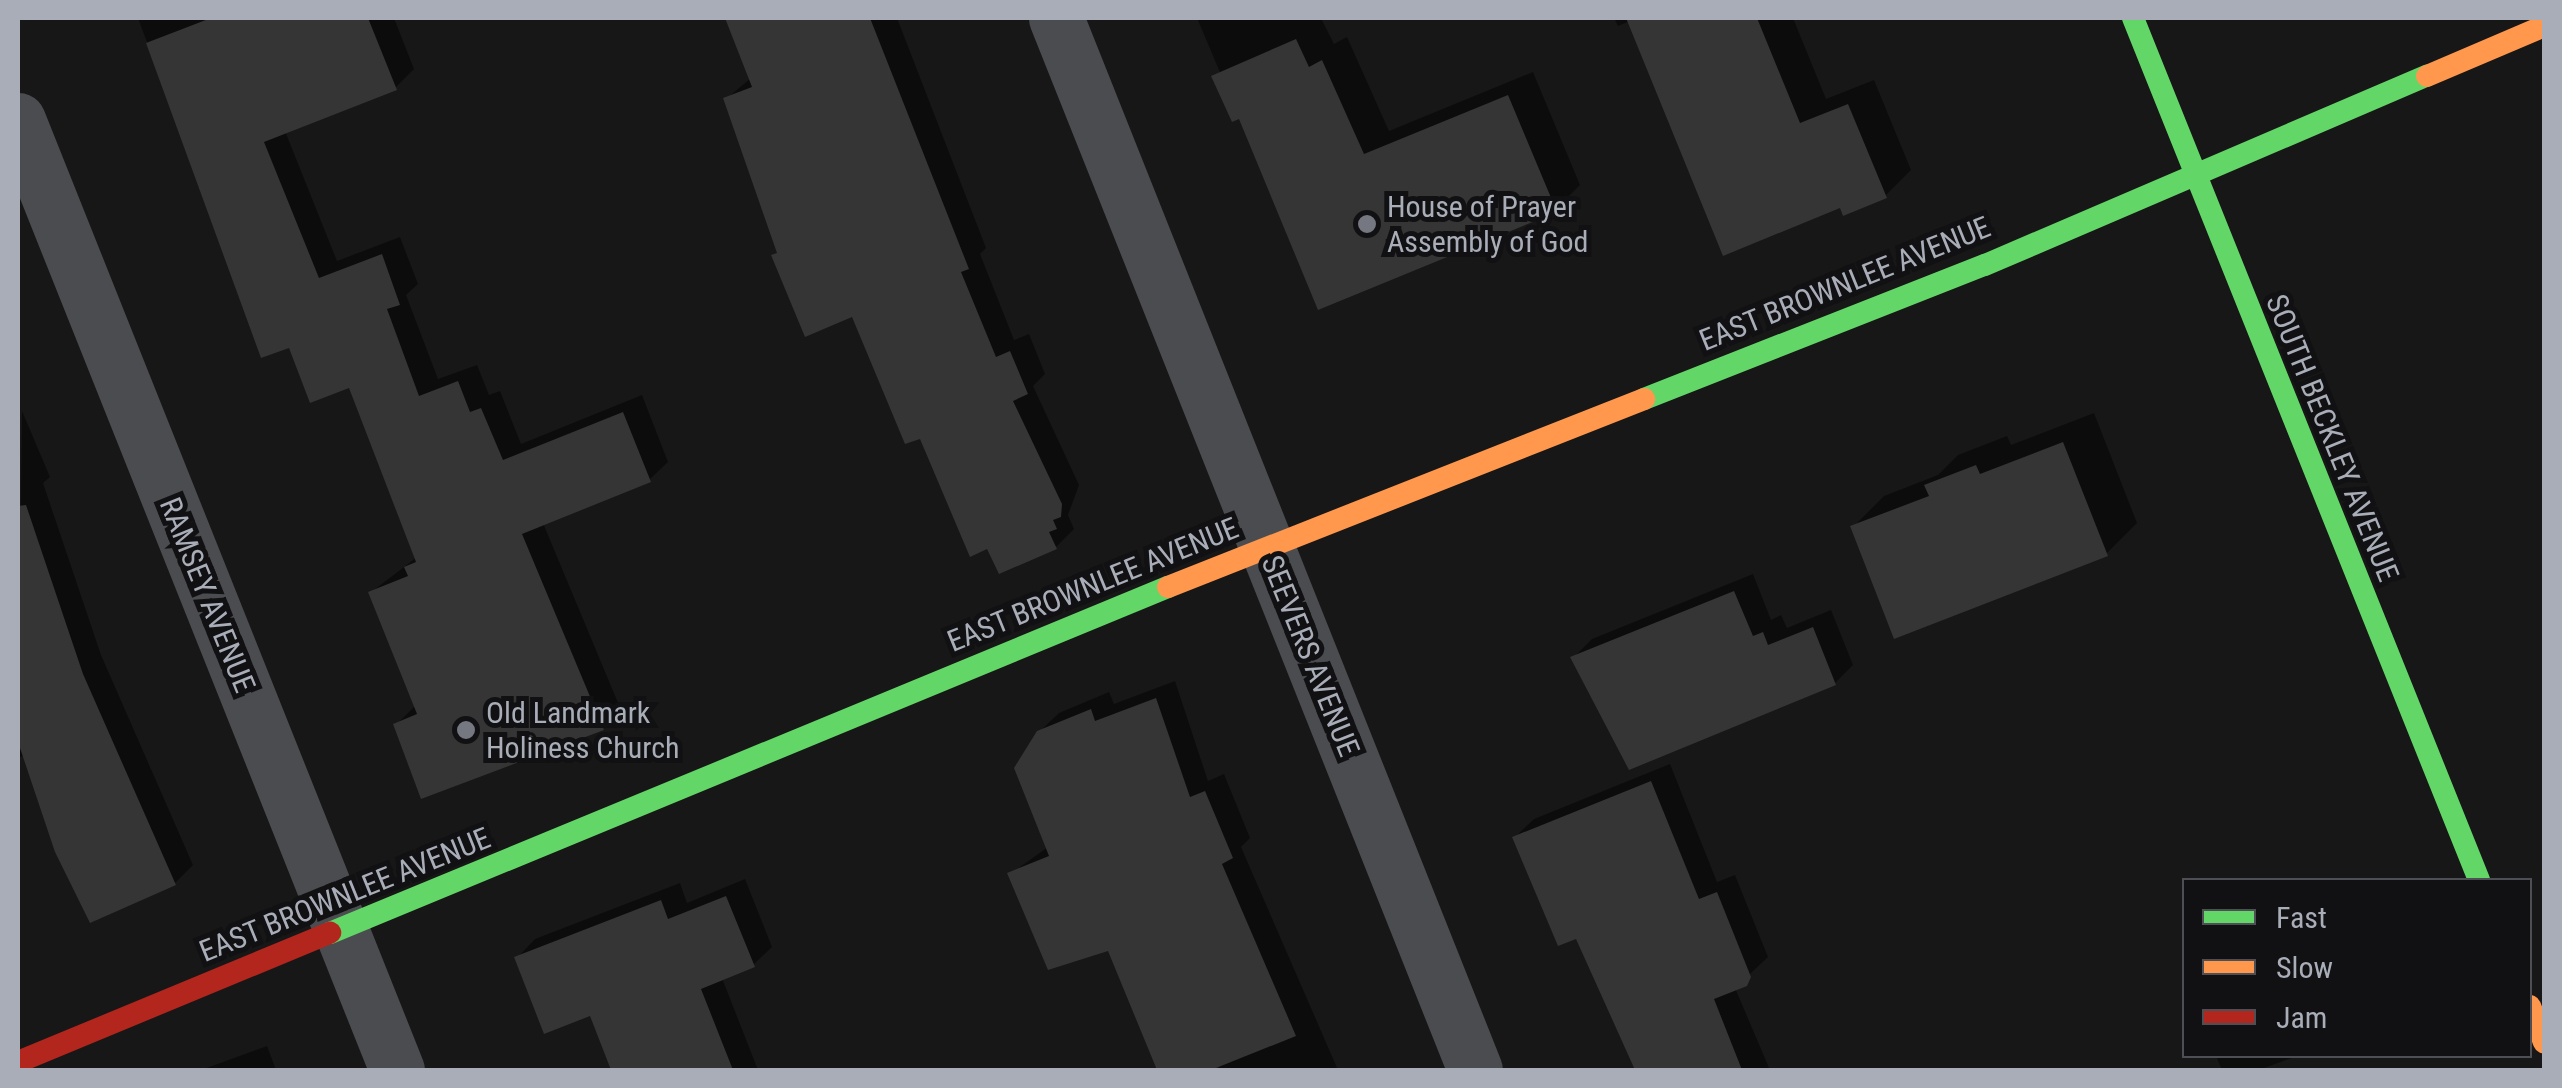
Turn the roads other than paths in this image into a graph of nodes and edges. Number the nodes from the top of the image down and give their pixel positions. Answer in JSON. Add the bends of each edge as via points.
{"nodes":[{"id":1,"x":1056,"y":18,"type":"edge"},
{"id":2,"x":2133,"y":18,"type":"edge"},
{"id":3,"x":2544,"y":26,"type":"edge"},
{"id":4,"x":18,"y":120,"type":"edge"},
{"id":5,"x":2195,"y":172,"type":"junction"},
{"id":6,"x":1266,"y":547,"type":"junction"},
{"id":7,"x":2477,"y":878,"type":"edge"},
{"id":8,"x":341,"y":930,"type":"junction"},
{"id":9,"x":2532,"y":1008,"type":"edge"},
{"id":10,"x":2544,"y":1042,"type":"edge"},
{"id":11,"x":18,"y":1062,"type":"edge"},
{"id":12,"x":398,"y":1070,"type":"edge"},
{"id":13,"x":1475,"y":1070,"type":"edge"}],
"edges":[{"from":1,"to":6,"type":"street","name":"SEEVERS AVENUE"},
{"from":2,"to":5,"type":"street","name":"SOUTH BECKLEY AVENUE"},
{"from":3,"to":5,"type":"street","name":"EAST BROWNLEE AVENUE"},
{"from":4,"to":8,"type":"street","name":"RAMSEY AVENUE"},
{"from":5,"to":6,"type":"street","name":"EAST BROWNLEE AVENUE","via":[[1985,265]]},
{"from":5,"to":7,"type":"street","name":"SOUTH BECKLEY AVENUE"},
{"from":6,"to":8,"type":"street","name":"EAST BROWNLEE AVENUE"},
{"from":6,"to":13,"type":"street","name":"SEEVERS AVENUE"},
{"from":8,"to":11,"type":"street","name":"EAST BROWNLEE AVENUE"},
{"from":8,"to":12,"type":"street","name":"RAMSEY AVENUE"},
{"from":9,"to":10,"type":"street"}]}
